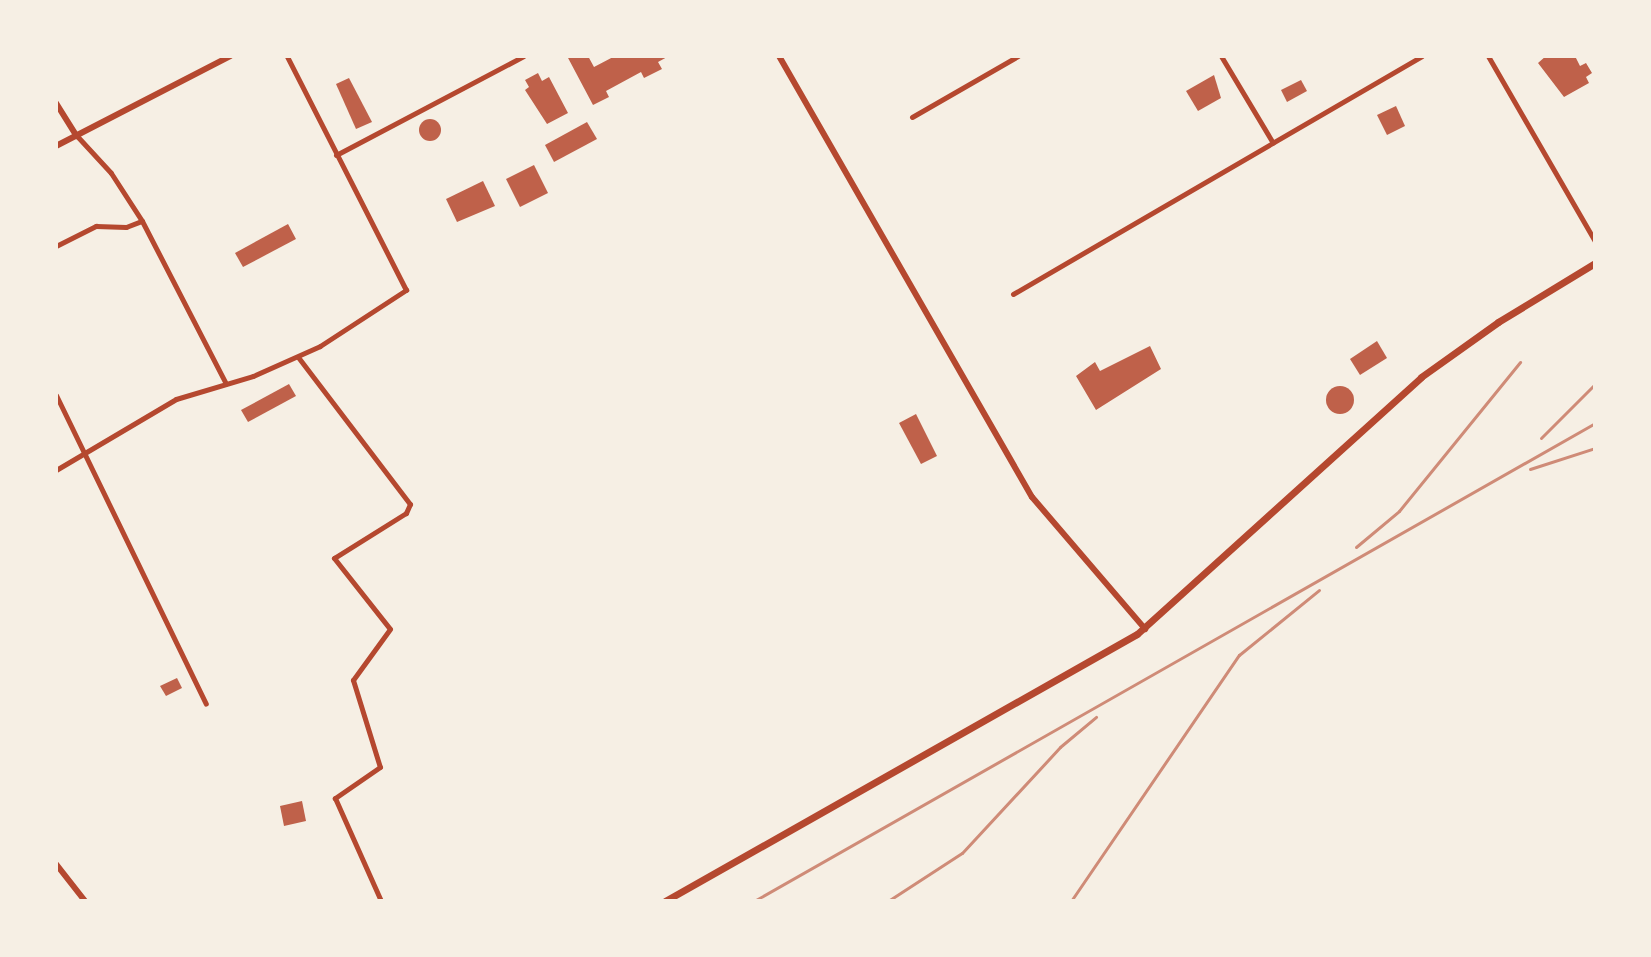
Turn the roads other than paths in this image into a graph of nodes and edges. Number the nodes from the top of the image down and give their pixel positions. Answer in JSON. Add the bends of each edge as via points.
{"nodes":[{"id":1,"x":230,"y":56,"type":"edge"},
{"id":2,"x":287,"y":56,"type":"edge"},
{"id":3,"x":524,"y":56,"type":"edge"},
{"id":4,"x":779,"y":56,"type":"edge"},
{"id":5,"x":1018,"y":56,"type":"edge"},
{"id":6,"x":1221,"y":56,"type":"edge"},
{"id":7,"x":1422,"y":56,"type":"edge"},
{"id":8,"x":1488,"y":56,"type":"edge"},
{"id":9,"x":56,"y":103,"type":"edge"},
{"id":10,"x":912,"y":117,"type":"dead end"},
{"id":11,"x":77,"y":136,"type":"junction"},
{"id":12,"x":1273,"y":143,"type":"junction"},
{"id":13,"x":56,"y":146,"type":"edge"},
{"id":14,"x":336,"y":155,"type":"junction"},
{"id":15,"x":142,"y":221,"type":"junction"},
{"id":16,"x":1595,"y":241,"type":"edge"},
{"id":17,"x":56,"y":246,"type":"edge"},
{"id":18,"x":1595,"y":263,"type":"edge"},
{"id":19,"x":1013,"y":294,"type":"dead end"},
{"id":20,"x":298,"y":357,"type":"junction"},
{"id":21,"x":226,"y":384,"type":"junction"},
{"id":22,"x":56,"y":395,"type":"edge"},
{"id":23,"x":86,"y":454,"type":"junction"},
{"id":24,"x":56,"y":470,"type":"edge"},
{"id":25,"x":1145,"y":629,"type":"junction"},
{"id":26,"x":206,"y":704,"type":"dead end"},
{"id":27,"x":56,"y":864,"type":"edge"},
{"id":28,"x":85,"y":901,"type":"edge"},
{"id":29,"x":381,"y":901,"type":"edge"},
{"id":30,"x":665,"y":901,"type":"edge"}],
"edges":[{"from":1,"to":11,"type":"street"},
{"from":2,"to":14,"type":"street"},
{"from":3,"to":14,"type":"street"},
{"from":4,"to":25,"type":"street","via":[[1032,497]]},
{"from":5,"to":10,"type":"street"},
{"from":6,"to":12,"type":"street"},
{"from":7,"to":12,"type":"street"},
{"from":8,"to":16,"type":"street"},
{"from":9,"to":11,"type":"street"},
{"from":11,"to":13,"type":"street"},
{"from":11,"to":15,"type":"street","via":[[111,173]]},
{"from":12,"to":19,"type":"street"},
{"from":14,"to":20,"type":"street","via":[[406,290],[371,317]]},
{"from":15,"to":17,"type":"street","via":[[126,227],[96,226]]},
{"from":15,"to":21,"type":"street"},
{"from":18,"to":25,"type":"main road","via":[[1421,377]]},
{"from":20,"to":21,"type":"street"},
{"from":20,"to":29,"type":"street","via":[[410,504],[406,513],[334,558],[390,629],[353,680],[380,767],[335,798]]},
{"from":21,"to":23,"type":"street","via":[[161,407]]},
{"from":22,"to":23,"type":"street"},
{"from":23,"to":24,"type":"street"},
{"from":23,"to":26,"type":"street"},
{"from":25,"to":30,"type":"main road"},
{"from":27,"to":28,"type":"street"}]}
